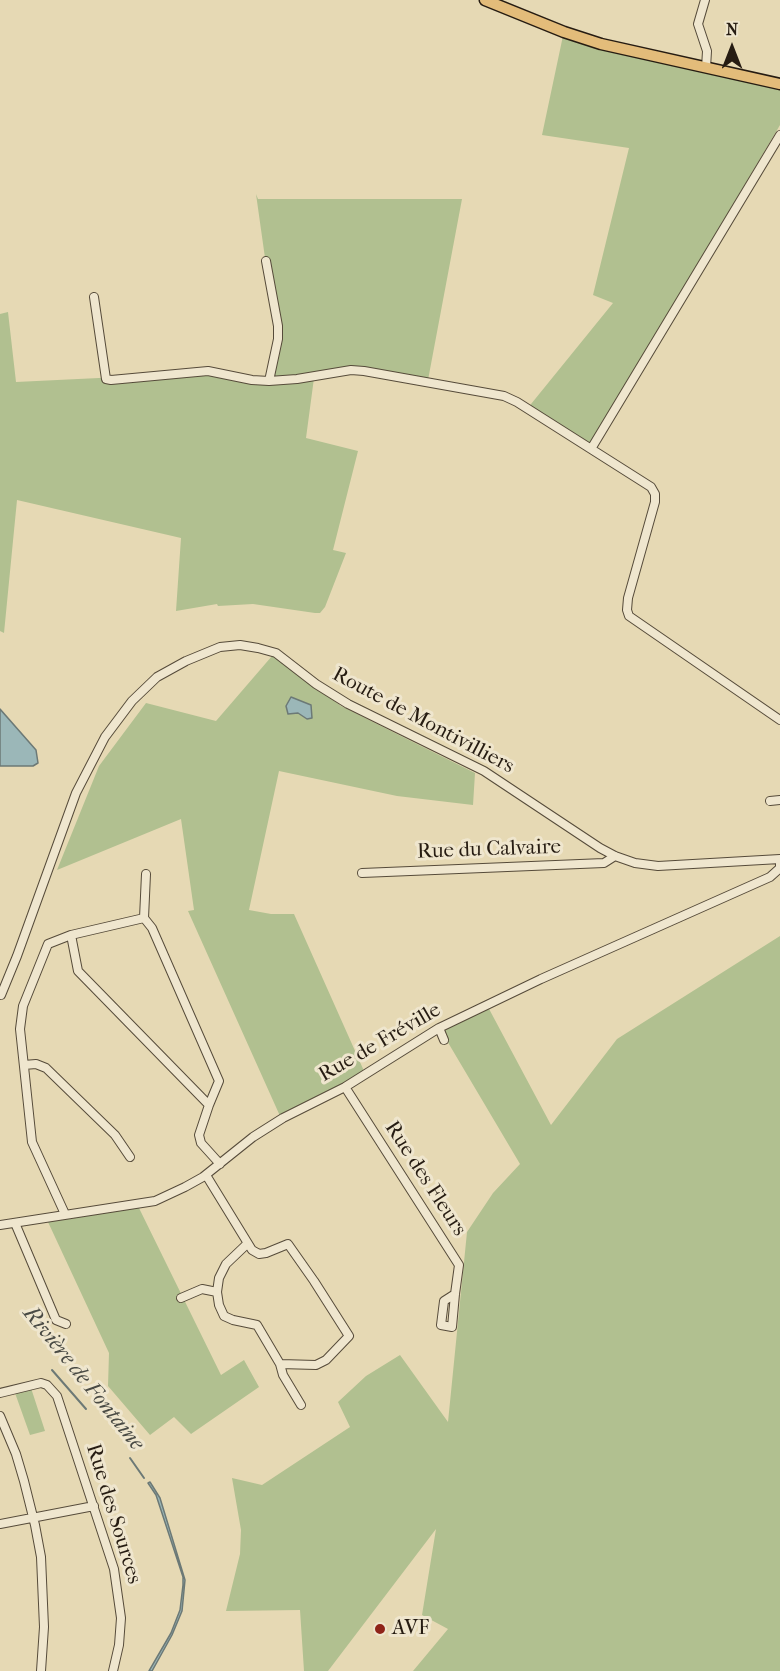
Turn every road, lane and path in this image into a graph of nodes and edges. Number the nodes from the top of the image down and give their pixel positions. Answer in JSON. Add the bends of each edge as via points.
{"nodes":[{"id":1,"x":485,"y":0,"type":"edge"},
{"id":2,"x":705,"y":0,"type":"edge"},
{"id":3,"x":706,"y":68,"type":"junction"},
{"id":4,"x":780,"y":84,"type":"edge"},
{"id":5,"x":780,"y":135,"type":"edge"},
{"id":6,"x":266,"y":261,"type":"dead end"},
{"id":7,"x":94,"y":297,"type":"dead end"},
{"id":8,"x":269,"y":381,"type":"junction"},
{"id":9,"x":591,"y":449,"type":"junction"},
{"id":10,"x":780,"y":720,"type":"edge"},
{"id":11,"x":780,"y":800,"type":"edge"},
{"id":12,"x":770,"y":801,"type":"dead end"},
{"id":13,"x":615,"y":856,"type":"junction"},
{"id":14,"x":778,"y":859,"type":"edge"},
{"id":15,"x":362,"y":873,"type":"dead end"},
{"id":16,"x":146,"y":874,"type":"dead end"},
{"id":17,"x":144,"y":918,"type":"junction"},
{"id":18,"x":71,"y":935,"type":"junction"},
{"id":19,"x":14,"y":965,"type":"junction"},
{"id":20,"x":0,"y":981,"type":"edge"},
{"id":21,"x":0,"y":995,"type":"edge"},
{"id":22,"x":439,"y":1028,"type":"junction"},
{"id":23,"x":444,"y":1040,"type":"dead end"},
{"id":24,"x":24,"y":1065,"type":"junction"},
{"id":25,"x":345,"y":1087,"type":"junction"},
{"id":26,"x":209,"y":1105,"type":"junction"},
{"id":27,"x":130,"y":1157,"type":"dead end"},
{"id":28,"x":220,"y":1164,"type":"junction"},
{"id":29,"x":206,"y":1175,"type":"junction"},
{"id":30,"x":65,"y":1214,"type":"junction"},
{"id":31,"x":15,"y":1223,"type":"junction"},
{"id":32,"x":0,"y":1225,"type":"edge"},
{"id":33,"x":247,"y":1244,"type":"junction"},
{"id":34,"x":217,"y":1292,"type":"junction"},
{"id":35,"x":455,"y":1294,"type":"dead end"},
{"id":36,"x":181,"y":1298,"type":"dead end"},
{"id":37,"x":66,"y":1324,"type":"dead end"},
{"id":38,"x":280,"y":1364,"type":"junction"},
{"id":39,"x":0,"y":1393,"type":"edge"},
{"id":40,"x":301,"y":1405,"type":"dead end"},
{"id":41,"x":0,"y":1416,"type":"edge"},
{"id":42,"x":94,"y":1506,"type":"junction"},
{"id":43,"x":34,"y":1517,"type":"junction"},
{"id":44,"x":0,"y":1524,"type":"edge"},
{"id":45,"x":41,"y":1671,"type":"edge"},
{"id":46,"x":113,"y":1671,"type":"edge"}],
"edges":[{"from":1,"to":3,"type":"main road","via":[[582,38]]},
{"from":2,"to":3,"type":"street","via":[[698,24],[706,51]]},
{"from":3,"to":4,"type":"main road"},
{"from":5,"to":9,"type":"street"},
{"from":6,"to":8,"type":"street","via":[[278,326]]},
{"from":7,"to":8,"type":"street","via":[[106,379],[208,371]]},
{"from":8,"to":9,"type":"street","via":[[351,370],[504,396]]},
{"from":9,"to":10,"type":"street","via":[[655,494],[628,598],[629,616]]},
{"from":11,"to":12,"type":"street"},
{"from":13,"to":14,"type":"street","name":"Route de Montivilliers","via":[[658,866]]},
{"from":13,"to":15,"type":"street","name":"Rue du Calvaire","via":[[604,863]]},
{"from":13,"to":19,"type":"street","name":"Route de Montivilliers","via":[[484,771],[348,704],[276,653],[240,645],[220,648],[157,677],[132,701],[105,737],[76,793]]},
{"from":14,"to":22,"type":"street","name":"Rue de Fréville","via":[[773,868],[777,872],[770,877]]},
{"from":16,"to":17,"type":"street"},
{"from":17,"to":18,"type":"street"},
{"from":17,"to":26,"type":"street","via":[[152,927],[219,1080]]},
{"from":18,"to":24,"type":"street","via":[[48,944],[23,1006],[20,1029]]},
{"from":18,"to":26,"type":"street","via":[[78,971]]},
{"from":19,"to":20,"type":"street","name":"Route de Montivilliers"},
{"from":19,"to":21,"type":"street","name":"Route de Montivilliers"},
{"from":22,"to":23,"type":"street"},
{"from":22,"to":25,"type":"street","name":"Rue de Fréville"},
{"from":24,"to":27,"type":"street","via":[[46,1068],[115,1135]]},
{"from":24,"to":30,"type":"street","via":[[32,1142]]},
{"from":25,"to":28,"type":"street","name":"Rue de Fréville","via":[[283,1118]]},
{"from":25,"to":35,"type":"street","name":"Rue des Fleurs","via":[[459,1265]]},
{"from":26,"to":28,"type":"street","via":[[199,1135],[201,1143]]},
{"from":28,"to":29,"type":"street","name":"Rue de Fréville"},
{"from":29,"to":30,"type":"street","name":"Rue de Fréville","via":[[154,1201]]},
{"from":29,"to":33,"type":"street"},
{"from":30,"to":31,"type":"street","name":"Rue de Fréville"},
{"from":31,"to":32,"type":"street","name":"Rue de Fréville"},
{"from":31,"to":37,"type":"street","via":[[56,1320]]},
{"from":33,"to":34,"type":"street","via":[[226,1264]]},
{"from":33,"to":38,"type":"street","via":[[259,1254],[288,1244],[349,1336],[316,1365]]},
{"from":34,"to":36,"type":"street","via":[[202,1289]]},
{"from":34,"to":38,"type":"street","via":[[224,1316],[257,1325]]},
{"from":38,"to":40,"type":"street"},
{"from":39,"to":42,"type":"street","name":"Rue des Sources","via":[[40,1383],[52,1389]]},
{"from":41,"to":43,"type":"street","via":[[16,1454]]},
{"from":42,"to":43,"type":"street"},
{"from":42,"to":46,"type":"street","name":"Rue des Sources","via":[[119,1592],[119,1645]]},
{"from":43,"to":44,"type":"street"},
{"from":43,"to":45,"type":"street","via":[[42,1580]]}]}
